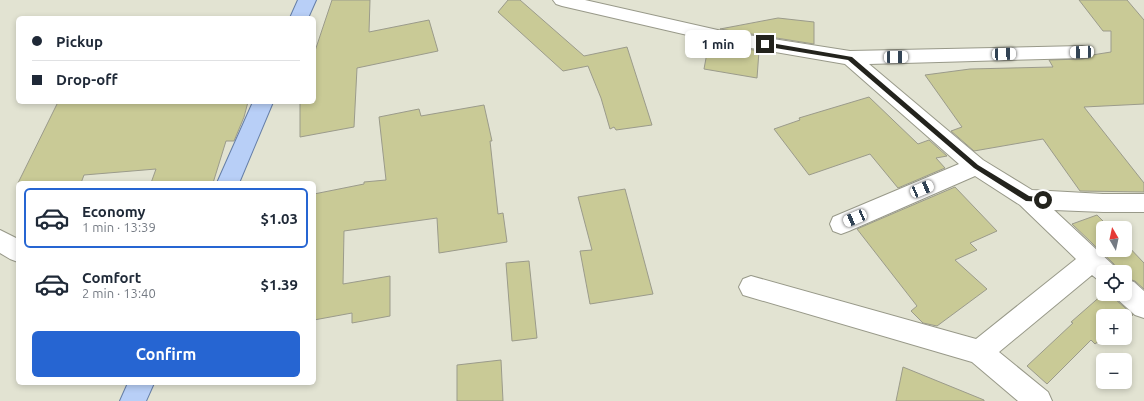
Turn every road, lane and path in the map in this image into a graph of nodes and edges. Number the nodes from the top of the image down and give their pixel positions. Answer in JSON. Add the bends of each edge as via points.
{"nodes":[{"id":1,"x":307,"y":0,"type":"edge"},
{"id":2,"x":562,"y":0,"type":"edge"},
{"id":3,"x":300,"y":16,"type":"edge"},
{"id":4,"x":1082,"y":52,"type":"dead end"},
{"id":5,"x":850,"y":58,"type":"junction"},
{"id":6,"x":262,"y":104,"type":"edge"},
{"id":7,"x":976,"y":166,"type":"junction"},
{"id":8,"x":229,"y":181,"type":"edge"},
{"id":9,"x":1028,"y":199,"type":"junction"},
{"id":10,"x":1144,"y":203,"type":"edge"},
{"id":11,"x":841,"y":224,"type":"dead end"},
{"id":12,"x":0,"y":240,"type":"edge"},
{"id":13,"x":16,"y":251,"type":"edge"},
{"id":14,"x":1097,"y":265,"type":"edge"},
{"id":15,"x":1096,"y":267,"type":"edge"},
{"id":16,"x":751,"y":287,"type":"dead end"},
{"id":17,"x":1132,"y":296,"type":"edge"},
{"id":18,"x":1144,"y":307,"type":"edge"},
{"id":19,"x":979,"y":352,"type":"junction"},
{"id":20,"x":1039,"y":401,"type":"edge"}],
"edges":[{"from":1,"to":3,"type":"main road"},
{"from":2,"to":5,"type":"street","via":[[722,37]]},
{"from":4,"to":5,"type":"street"},
{"from":5,"to":7,"type":"street"},
{"from":6,"to":8,"type":"main road"},
{"from":7,"to":9,"type":"street"},
{"from":7,"to":11,"type":"street"},
{"from":9,"to":10,"type":"street","via":[[1103,204]]},
{"from":9,"to":14,"type":"street"},
{"from":12,"to":13,"type":"street"},
{"from":15,"to":19,"type":"street"},
{"from":16,"to":19,"type":"street"},
{"from":17,"to":18,"type":"street"},
{"from":19,"to":20,"type":"street"}]}
